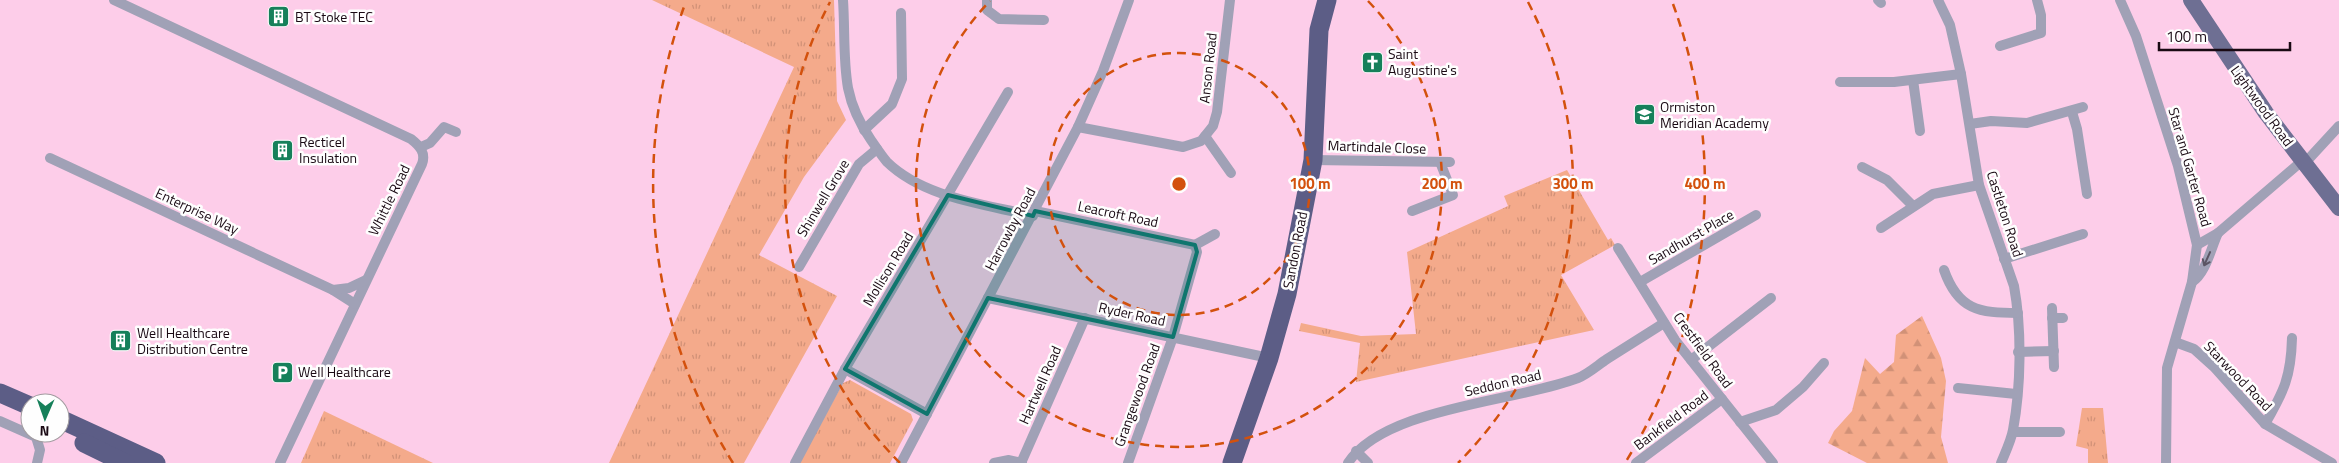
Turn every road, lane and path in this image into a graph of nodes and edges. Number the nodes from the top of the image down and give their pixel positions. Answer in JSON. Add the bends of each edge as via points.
{"nodes":[{"id":1,"x":114,"y":0,"type":"edge"},
{"id":2,"x":843,"y":0,"type":"edge"},
{"id":3,"x":988,"y":0,"type":"edge"},
{"id":4,"x":1129,"y":0,"type":"edge"},
{"id":5,"x":1230,"y":0,"type":"edge"},
{"id":6,"x":1327,"y":0,"type":"edge"},
{"id":7,"x":1939,"y":0,"type":"edge"},
{"id":8,"x":2037,"y":0,"type":"edge"},
{"id":9,"x":2120,"y":0,"type":"edge"},
{"id":10,"x":2191,"y":0,"type":"edge"},
{"id":11,"x":901,"y":12,"type":"dead end"},
{"id":12,"x":1044,"y":20,"type":"dead end"},
{"id":13,"x":2000,"y":46,"type":"dead end"},
{"id":14,"x":1961,"y":74,"type":"junction"},
{"id":15,"x":1913,"y":80,"type":"junction"},
{"id":16,"x":1845,"y":85,"type":"dead end"},
{"id":17,"x":1008,"y":92,"type":"dead end"},
{"id":18,"x":2083,"y":107,"type":"dead end"},
{"id":19,"x":2072,"y":112,"type":"junction"},
{"id":20,"x":1970,"y":124,"type":"junction"},
{"id":21,"x":2339,"y":126,"type":"edge"},
{"id":22,"x":1078,"y":128,"type":"junction"},
{"id":23,"x":864,"y":130,"type":"junction"},
{"id":24,"x":1920,"y":131,"type":"dead end"},
{"id":25,"x":456,"y":132,"type":"dead end"},
{"id":26,"x":1205,"y":136,"type":"junction"},
{"id":27,"x":421,"y":147,"type":"junction"},
{"id":28,"x":878,"y":149,"type":"junction"},
{"id":29,"x":50,"y":158,"type":"dead end"},
{"id":30,"x":1313,"y":160,"type":"junction"},
{"id":31,"x":2303,"y":162,"type":"junction"},
{"id":32,"x":1862,"y":167,"type":"dead end"},
{"id":33,"x":1231,"y":173,"type":"dead end"},
{"id":34,"x":1979,"y":185,"type":"junction"},
{"id":35,"x":2087,"y":194,"type":"dead end"},
{"id":36,"x":948,"y":195,"type":"junction"},
{"id":37,"x":1913,"y":206,"type":"junction"},
{"id":38,"x":2339,"y":208,"type":"edge"},
{"id":39,"x":1412,"y":211,"type":"dead end"},
{"id":40,"x":1034,"y":214,"type":"junction"},
{"id":41,"x":1756,"y":215,"type":"dead end"},
{"id":42,"x":1881,"y":228,"type":"dead end"},
{"id":43,"x":2218,"y":233,"type":"junction"},
{"id":44,"x":1215,"y":234,"type":"dead end"},
{"id":45,"x":2082,"y":234,"type":"dead end"},
{"id":46,"x":1194,"y":244,"type":"junction"},
{"id":47,"x":2197,"y":245,"type":"junction"},
{"id":48,"x":1618,"y":248,"type":"dead end"},
{"id":49,"x":2004,"y":259,"type":"junction"},
{"id":50,"x":799,"y":267,"type":"dead end"},
{"id":51,"x":1944,"y":270,"type":"dead end"},
{"id":52,"x":366,"y":280,"type":"junction"},
{"id":53,"x":1640,"y":282,"type":"junction"},
{"id":54,"x":2192,"y":282,"type":"junction"},
{"id":55,"x":333,"y":290,"type":"junction"},
{"id":56,"x":988,"y":298,"type":"junction"},
{"id":57,"x":1771,"y":298,"type":"dead end"},
{"id":58,"x":355,"y":304,"type":"junction"},
{"id":59,"x":2018,"y":313,"type":"junction"},
{"id":60,"x":1085,"y":318,"type":"junction"},
{"id":61,"x":2063,"y":318,"type":"dead end"},
{"id":62,"x":1664,"y":322,"type":"junction"},
{"id":63,"x":1173,"y":336,"type":"junction"},
{"id":64,"x":2292,"y":338,"type":"dead end"},
{"id":65,"x":2175,"y":342,"type":"junction"},
{"id":66,"x":2054,"y":351,"type":"junction"},
{"id":67,"x":2018,"y":352,"type":"junction"},
{"id":68,"x":1269,"y":358,"type":"junction"},
{"id":69,"x":1691,"y":360,"type":"junction"},
{"id":70,"x":1824,"y":363,"type":"dead end"},
{"id":71,"x":2054,"y":367,"type":"dead end"},
{"id":72,"x":845,"y":369,"type":"junction"},
{"id":73,"x":1958,"y":388,"type":"dead end"},
{"id":74,"x":0,"y":392,"type":"edge"},
{"id":75,"x":2016,"y":394,"type":"junction"},
{"id":76,"x":1722,"y":399,"type":"junction"},
{"id":77,"x":20,"y":401,"type":"edge"},
{"id":78,"x":0,"y":406,"type":"edge"},
{"id":79,"x":927,"y":414,"type":"junction"},
{"id":80,"x":20,"y":415,"type":"edge"},
{"id":81,"x":0,"y":421,"type":"edge"},
{"id":82,"x":1740,"y":422,"type":"junction"},
{"id":83,"x":70,"y":423,"type":"edge"},
{"id":84,"x":2265,"y":424,"type":"junction"},
{"id":85,"x":2013,"y":432,"type":"junction"},
{"id":86,"x":2060,"y":432,"type":"dead end"},
{"id":87,"x":70,"y":437,"type":"edge"},
{"id":88,"x":114,"y":443,"type":"junction"},
{"id":89,"x":1356,"y":451,"type":"junction"},
{"id":90,"x":1639,"y":462,"type":"edge"},
{"id":91,"x":37,"y":463,"type":"edge"},
{"id":92,"x":125,"y":463,"type":"edge"},
{"id":93,"x":156,"y":463,"type":"edge"},
{"id":94,"x":167,"y":463,"type":"edge"},
{"id":95,"x":280,"y":463,"type":"edge"},
{"id":96,"x":795,"y":463,"type":"edge"},
{"id":97,"x":901,"y":463,"type":"edge"},
{"id":98,"x":994,"y":463,"type":"edge"},
{"id":99,"x":1022,"y":463,"type":"edge"},
{"id":100,"x":1128,"y":463,"type":"edge"},
{"id":101,"x":1232,"y":463,"type":"edge"},
{"id":102,"x":1348,"y":463,"type":"edge"},
{"id":103,"x":1368,"y":463,"type":"edge"},
{"id":104,"x":1773,"y":463,"type":"edge"},
{"id":105,"x":2001,"y":463,"type":"edge"},
{"id":106,"x":2166,"y":463,"type":"edge"},
{"id":107,"x":2332,"y":463,"type":"edge"}],
"edges":[{"from":1,"to":27,"type":"street","via":[[411,139]]},
{"from":2,"to":23,"type":"street","name":"Leacroft Road","via":[[848,86]]},
{"from":3,"to":12,"type":"street","via":[[988,10],[999,19]]},
{"from":4,"to":22,"type":"street","name":"Harrowby Road"},
{"from":5,"to":26,"type":"street","name":"Anson Road","via":[[1217,112],[1213,126]]},
{"from":6,"to":30,"type":"highway","name":"Sandon Road","via":[[1319,30]]},
{"from":7,"to":14,"type":"street","name":"Castleton Road","via":[[1950,25]]},
{"from":8,"to":13,"type":"street","via":[[2041,33]]},
{"from":9,"to":47,"type":"street","name":"Star and Garter Road","via":[[2136,36],[2178,166]]},
{"from":10,"to":31,"type":"main road","name":"Lightwood Road","via":[[2234,68]]},
{"from":11,"to":23,"type":"street","via":[[902,79],[892,104]]},
{"from":14,"to":15,"type":"street"},
{"from":14,"to":20,"type":"street","name":"Castleton Road"},
{"from":15,"to":16,"type":"street"},
{"from":15,"to":24,"type":"street"},
{"from":17,"to":36,"type":"street","name":"Mollison Road"},
{"from":18,"to":19,"type":"street"},
{"from":19,"to":20,"type":"street","via":[[2027,123],[1991,121]]},
{"from":19,"to":35,"type":"street"},
{"from":20,"to":34,"type":"street","name":"Castleton Road"},
{"from":21,"to":31,"type":"street"},
{"from":22,"to":26,"type":"street","via":[[1183,147],[1201,141]]},
{"from":22,"to":40,"type":"street","name":"Harrowby Road"},
{"from":23,"to":28,"type":"street","name":"Leacroft Road"},
{"from":25,"to":27,"type":"street","via":[[444,127],[430,143]]},
{"from":26,"to":33,"type":"street"},
{"from":27,"to":52,"type":"street","name":"Whittle Road","via":[[422,164]]},
{"from":28,"to":36,"type":"street","name":"Leacroft Road","via":[[887,162],[905,176]]},
{"from":28,"to":50,"type":"street","name":"Shinwell Grove","via":[[859,164]]},
{"from":29,"to":55,"type":"street","name":"Enterprise Way"},
{"from":30,"to":39,"type":"street","name":"Martindale Close","via":[[1445,162],[1453,195]]},
{"from":30,"to":68,"type":"highway","name":"Sandon Road","via":[[1287,294]]},
{"from":31,"to":38,"type":"main road","name":"Lightwood Road"},
{"from":31,"to":43,"type":"street"},
{"from":32,"to":37,"type":"street","via":[[1887,180]]},
{"from":34,"to":37,"type":"street","via":[[1933,194]]},
{"from":34,"to":49,"type":"street","name":"Castleton Road"},
{"from":36,"to":40,"type":"street","name":"Leacroft Road"},
{"from":36,"to":72,"type":"street","name":"Mollison Road"},
{"from":37,"to":42,"type":"street"},
{"from":40,"to":46,"type":"street","name":"Leacroft Road"},
{"from":40,"to":56,"type":"street","name":"Harrowby Road"},
{"from":41,"to":53,"type":"street","name":"Sandhurst Place"},
{"from":43,"to":47,"type":"street"},
{"from":43,"to":54,"type":"street","one_way":true,"via":[[2198,278]]},
{"from":44,"to":46,"type":"street"},
{"from":45,"to":49,"type":"street"},
{"from":46,"to":63,"type":"street","via":[[1197,252]]},
{"from":47,"to":54,"type":"street","name":"Star and Garter Road"},
{"from":48,"to":53,"type":"street","name":"Crestfield Road"},
{"from":49,"to":59,"type":"street","name":"Castleton Road","via":[[2014,286]]},
{"from":51,"to":59,"type":"street","via":[[1954,293],[1967,305],[1990,313]]},
{"from":52,"to":55,"type":"street","via":[[349,288]]},
{"from":52,"to":58,"type":"street","name":"Whittle Road"},
{"from":53,"to":62,"type":"street","name":"Crestfield Road"},
{"from":54,"to":65,"type":"street","name":"Star and Garter Road"},
{"from":55,"to":58,"type":"street","name":"Enterprise Way"},
{"from":56,"to":60,"type":"street","name":"Ryder Road"},
{"from":56,"to":79,"type":"street","name":"Harrowby Road"},
{"from":57,"to":69,"type":"street"},
{"from":58,"to":95,"type":"street","name":"Whittle Road"},
{"from":59,"to":67,"type":"street","name":"Castleton Road"},
{"from":60,"to":63,"type":"street","name":"Ryder Road"},
{"from":60,"to":99,"type":"street","name":"Hartwell Road"},
{"from":61,"to":66,"type":"street","via":[[2052,313]]},
{"from":62,"to":69,"type":"street","name":"Crestfield Road"},
{"from":62,"to":89,"type":"street","name":"Seddon Road","via":[[1579,377],[1521,395],[1437,412],[1381,433]]},
{"from":63,"to":68,"type":"street","name":"Ryder Road"},
{"from":63,"to":100,"type":"street","name":"Grangewood Road"},
{"from":64,"to":84,"type":"street","via":[[2288,379]]},
{"from":65,"to":84,"type":"street","name":"Starwood Road","via":[[2194,349],[2214,367]]},
{"from":65,"to":106,"type":"street","name":"Star and Garter Road","via":[[2167,368]]},
{"from":66,"to":67,"type":"street"},
{"from":66,"to":71,"type":"street"},
{"from":67,"to":75,"type":"street","name":"Castleton Road"},
{"from":68,"to":101,"type":"highway","name":"Sandon Road"},
{"from":69,"to":76,"type":"street","name":"Crestfield Road"},
{"from":70,"to":82,"type":"street","via":[[1776,410]]},
{"from":72,"to":79,"type":"street"},
{"from":72,"to":96,"type":"street","name":"Mollison Road"},
{"from":73,"to":75,"type":"street"},
{"from":74,"to":77,"type":"highway"},
{"from":75,"to":85,"type":"street","name":"Castleton Road"},
{"from":76,"to":82,"type":"street","name":"Crestfield Road"},
{"from":76,"to":90,"type":"street","name":"Bankfield Road"},
{"from":78,"to":80,"type":"highway"},
{"from":79,"to":97,"type":"street","name":"Harrowby Road"},
{"from":81,"to":91,"type":"street","via":[[36,437],[40,450]]},
{"from":82,"to":104,"type":"street","name":"Crestfield Road"},
{"from":83,"to":88,"type":"highway"},
{"from":84,"to":107,"type":"street","name":"Starwood Road"},
{"from":85,"to":86,"type":"street"},
{"from":85,"to":105,"type":"street","name":"Castleton Road"},
{"from":87,"to":92,"type":"highway"},
{"from":88,"to":93,"type":"highway"},
{"from":88,"to":94,"type":"highway"},
{"from":89,"to":102,"type":"street","name":"Seddon Road"},
{"from":89,"to":103,"type":"street"},
{"from":98,"to":99,"type":"street","name":"Hartwell Road","via":[[1009,460]]}]}
